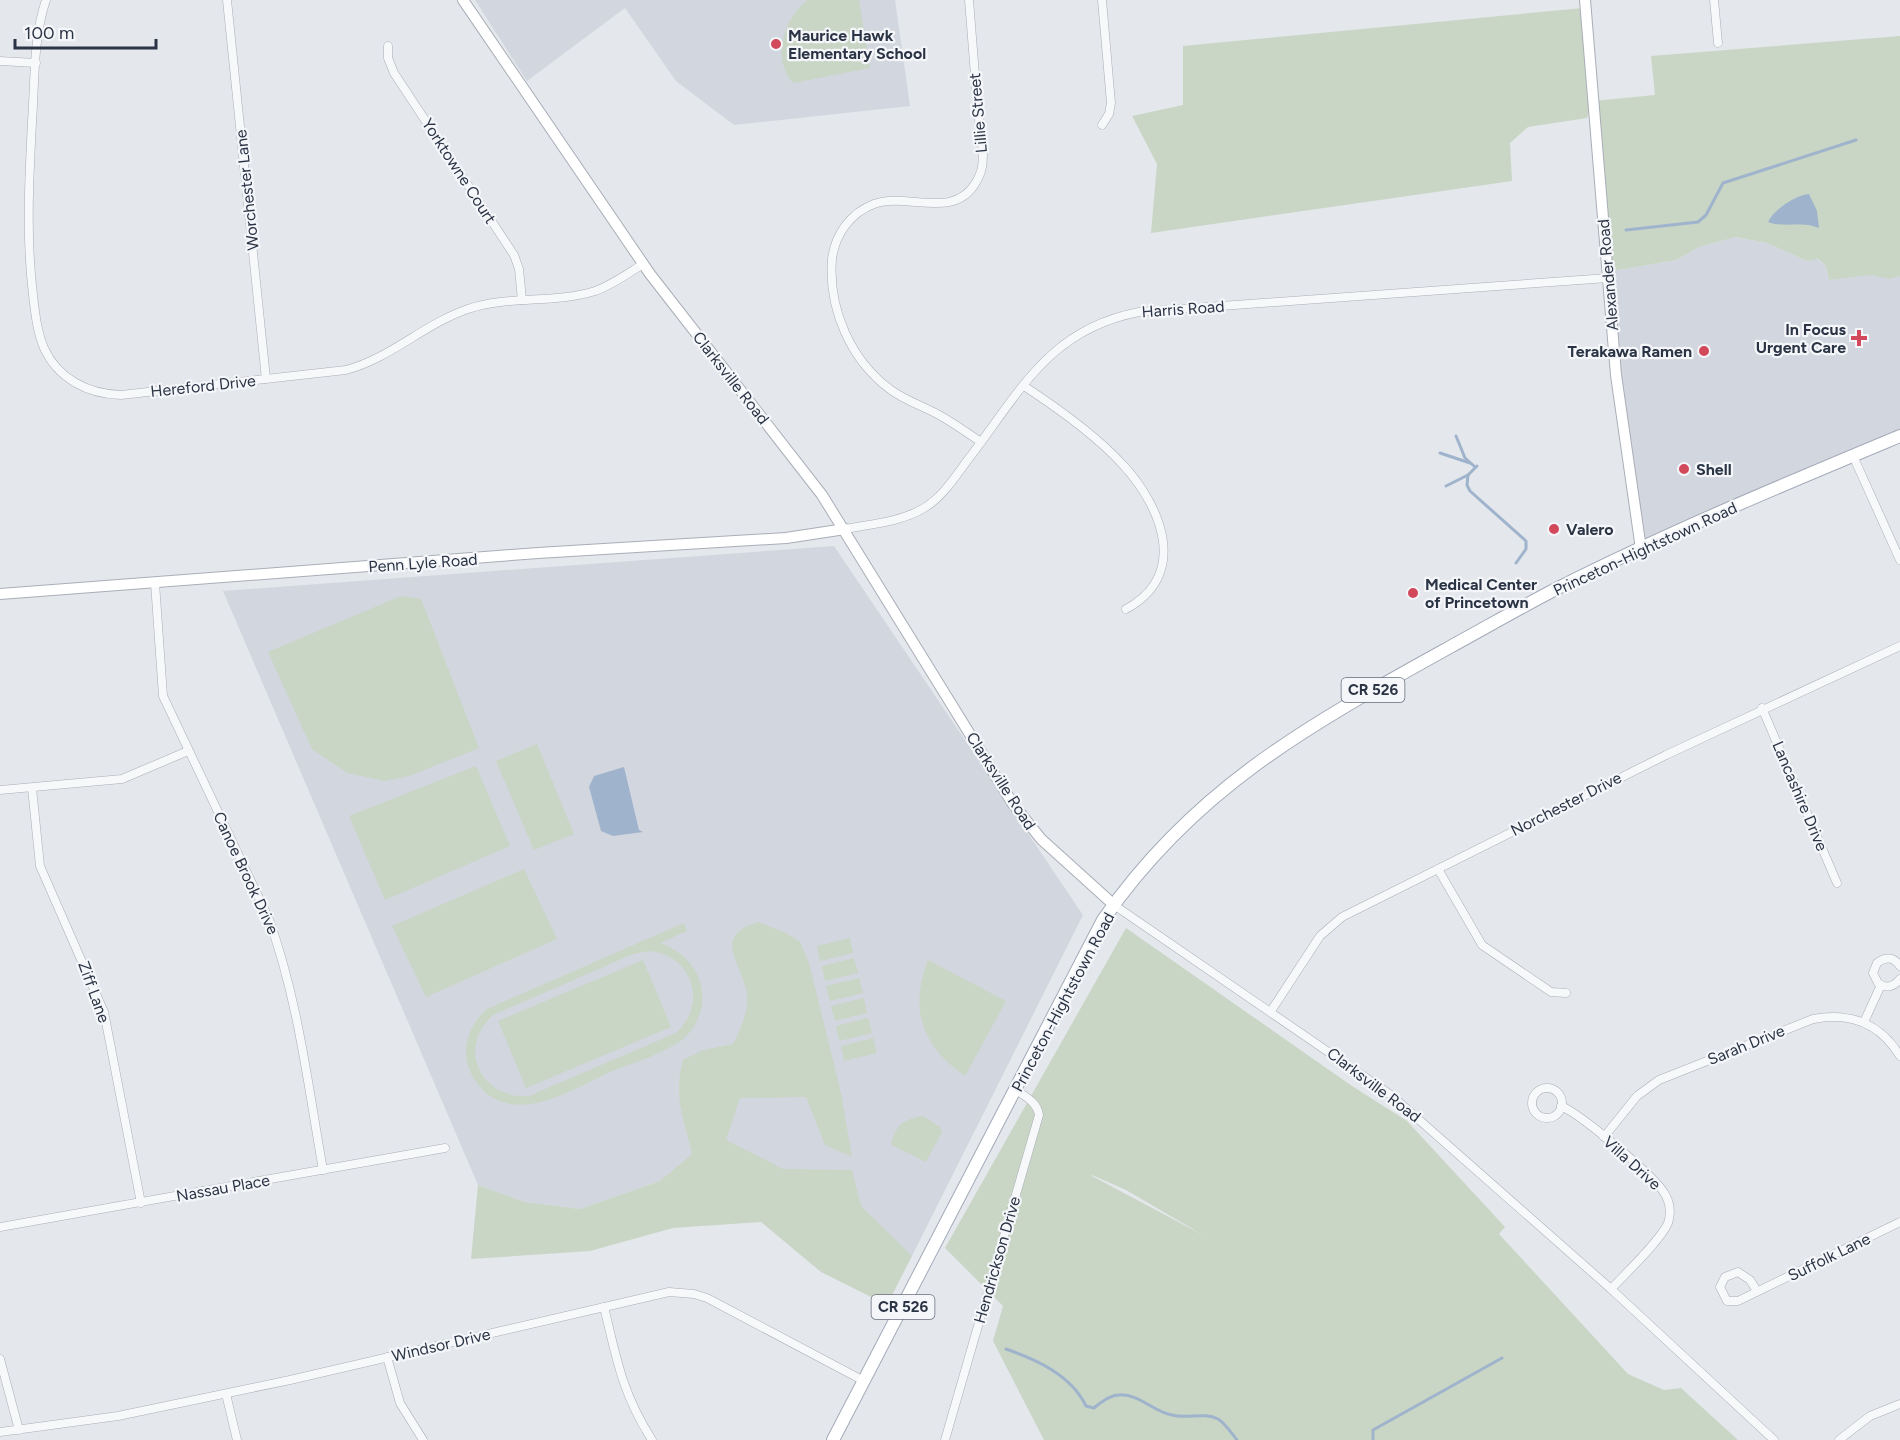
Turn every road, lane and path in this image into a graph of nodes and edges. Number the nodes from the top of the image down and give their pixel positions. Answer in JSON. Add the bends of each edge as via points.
{"nodes":[{"id":1,"x":46,"y":0,"type":"edge"},
{"id":2,"x":227,"y":0,"type":"edge"},
{"id":3,"x":463,"y":0,"type":"edge"},
{"id":4,"x":969,"y":0,"type":"edge"},
{"id":5,"x":1102,"y":0,"type":"edge"},
{"id":6,"x":1585,"y":0,"type":"edge"},
{"id":7,"x":1714,"y":0,"type":"edge"},
{"id":8,"x":1718,"y":43,"type":"dead end"},
{"id":9,"x":388,"y":46,"type":"dead end"},
{"id":10,"x":0,"y":61,"type":"edge"},
{"id":11,"x":36,"y":63,"type":"junction"},
{"id":12,"x":1101,"y":125,"type":"dead end"},
{"id":13,"x":643,"y":264,"type":"junction"},
{"id":14,"x":1608,"y":278,"type":"junction"},
{"id":15,"x":522,"y":300,"type":"junction"},
{"id":16,"x":266,"y":379,"type":"junction"},
{"id":17,"x":1024,"y":386,"type":"junction"},
{"id":18,"x":1900,"y":436,"type":"edge"},
{"id":19,"x":981,"y":442,"type":"junction"},
{"id":20,"x":1853,"y":456,"type":"junction"},
{"id":21,"x":845,"y":529,"type":"junction"},
{"id":22,"x":1641,"y":549,"type":"junction"},
{"id":23,"x":1900,"y":560,"type":"edge"},
{"id":24,"x":155,"y":583,"type":"junction"},
{"id":25,"x":0,"y":594,"type":"edge"},
{"id":26,"x":1126,"y":609,"type":"dead end"},
{"id":27,"x":1900,"y":646,"type":"edge"},
{"id":28,"x":1762,"y":708,"type":"junction"},
{"id":29,"x":189,"y":751,"type":"junction"},
{"id":30,"x":32,"y":788,"type":"junction"},
{"id":31,"x":0,"y":790,"type":"edge"},
{"id":32,"x":1438,"y":868,"type":"junction"},
{"id":33,"x":1837,"y":883,"type":"dead end"},
{"id":34,"x":1114,"y":905,"type":"junction"},
{"id":35,"x":1900,"y":966,"type":"edge"},
{"id":36,"x":1900,"y":979,"type":"edge"},
{"id":37,"x":1881,"y":985,"type":"junction"},
{"id":38,"x":1566,"y":993,"type":"dead end"},
{"id":39,"x":1270,"y":1011,"type":"junction"},
{"id":40,"x":1864,"y":1022,"type":"junction"},
{"id":41,"x":1900,"y":1056,"type":"edge"},
{"id":42,"x":1016,"y":1090,"type":"junction"},
{"id":43,"x":1561,"y":1106,"type":"dead end"},
{"id":44,"x":1604,"y":1137,"type":"junction"},
{"id":45,"x":445,"y":1148,"type":"dead end"},
{"id":46,"x":323,"y":1170,"type":"junction"},
{"id":47,"x":141,"y":1203,"type":"junction"},
{"id":48,"x":1900,"y":1222,"type":"edge"},
{"id":49,"x":0,"y":1227,"type":"edge"},
{"id":50,"x":1611,"y":1289,"type":"junction"},
{"id":51,"x":1757,"y":1291,"type":"junction"},
{"id":52,"x":604,"y":1306,"type":"junction"},
{"id":53,"x":387,"y":1357,"type":"junction"},
{"id":54,"x":0,"y":1359,"type":"edge"},
{"id":55,"x":864,"y":1381,"type":"junction"},
{"id":56,"x":226,"y":1394,"type":"junction"},
{"id":57,"x":1900,"y":1404,"type":"edge"},
{"id":58,"x":19,"y":1430,"type":"junction"},
{"id":59,"x":0,"y":1432,"type":"edge"},
{"id":60,"x":237,"y":1440,"type":"edge"},
{"id":61,"x":423,"y":1440,"type":"edge"},
{"id":62,"x":652,"y":1440,"type":"edge"},
{"id":63,"x":833,"y":1440,"type":"edge"},
{"id":64,"x":945,"y":1440,"type":"edge"},
{"id":65,"x":1774,"y":1440,"type":"edge"},
{"id":66,"x":1839,"y":1440,"type":"edge"}],
"edges":[{"from":1,"to":11,"type":"street","name":"Hereford Drive","via":[[39,21]]},
{"from":2,"to":16,"type":"street","name":"Worchester Lane"},
{"from":3,"to":13,"type":"street","name":"Clarksville Road"},
{"from":4,"to":19,"type":"street","name":"Lillie Street","via":[[982,158],[976,184],[951,202],[895,200],[861,210],[838,237],[832,278],[844,331],[876,378],[905,400]]},
{"from":5,"to":12,"type":"street","via":[[1111,103]]},
{"from":6,"to":14,"type":"street","name":"Alexander Road"},
{"from":7,"to":8,"type":"street"},
{"from":9,"to":15,"type":"street","name":"Yorktowne Court","via":[[394,73],[513,255],[519,269]]},
{"from":10,"to":11,"type":"street"},
{"from":11,"to":16,"type":"street","name":"Hereford Drive","via":[[28,238],[38,326],[51,360],[70,380],[108,395]]},
{"from":13,"to":15,"type":"street","name":"Hereford Drive","via":[[596,291]]},
{"from":13,"to":21,"type":"street","name":"Clarksville Road"},
{"from":14,"to":17,"type":"street","name":"Harris Road","via":[[1139,312],[1101,321],[1067,340]]},
{"from":14,"to":22,"type":"street","name":"Alexander Road","via":[[1616,375]]},
{"from":15,"to":16,"type":"street","name":"Hereford Drive","via":[[486,304],[449,316],[363,366]]},
{"from":17,"to":19,"type":"street","name":"Harris Road"},
{"from":17,"to":26,"type":"street","via":[[1118,460],[1138,483],[1157,517],[1165,550],[1160,576],[1144,597]]},
{"from":18,"to":20,"type":"main road","name":"Princeton-Hightstown Road","number":"CR 526"},
{"from":19,"to":21,"type":"street","name":"Harris Road","via":[[945,491],[923,509],[894,520]]},
{"from":20,"to":22,"type":"main road","name":"Princeton-Hightstown Road","number":"CR 526"},
{"from":20,"to":23,"type":"street"},
{"from":21,"to":24,"type":"street","name":"Penn Lyle Road","via":[[786,537]]},
{"from":21,"to":34,"type":"street","name":"Clarksville Road","via":[[1023,817],[1041,839]]},
{"from":22,"to":34,"type":"main road","name":"Princeton-Hightstown Road","number":"CR 526","via":[[1557,589],[1391,680],[1271,753],[1222,789],[1173,833]]},
{"from":24,"to":25,"type":"street","name":"Penn Lyle Road"},
{"from":24,"to":29,"type":"street","name":"Canoe Brook Drive","via":[[160,681]]},
{"from":27,"to":28,"type":"street","name":"Norchester Drive"},
{"from":28,"to":32,"type":"street","name":"Norchester Drive"},
{"from":28,"to":33,"type":"street","name":"Lancashire Drive"},
{"from":29,"to":30,"type":"street","via":[[122,779]]},
{"from":29,"to":46,"type":"street","name":"Canoe Brook Drive","via":[[279,948]]},
{"from":30,"to":31,"type":"street"},
{"from":30,"to":47,"type":"street","name":"Ziff Lane","via":[[40,866],[104,1012]]},
{"from":32,"to":38,"type":"street","via":[[1482,945],[1551,992]]},
{"from":32,"to":39,"type":"street","name":"Norchester Drive","via":[[1330,925]]},
{"from":34,"to":39,"type":"street","name":"Clarksville Road"},
{"from":34,"to":42,"type":"main road","name":"Princeton-Hightstown Road","number":"CR 526"},
{"from":35,"to":37,"type":"street","via":[[1890,958],[1877,963],[1874,976]]},
{"from":36,"to":37,"type":"street","via":[[1891,986]]},
{"from":37,"to":40,"type":"street"},
{"from":39,"to":50,"type":"street","name":"Clarksville Road","via":[[1400,1102]]},
{"from":40,"to":41,"type":"street","name":"Sarah Drive","via":[[1883,1034]]},
{"from":40,"to":44,"type":"street","name":"Sarah Drive","via":[[1840,1016],[1813,1019],[1659,1080],[1637,1096]]},
{"from":42,"to":55,"type":"main road","name":"Princeton-Hightstown Road","number":"CR 526"},
{"from":42,"to":64,"type":"street","name":"Hendrickson Drive","via":[[1038,1107],[1039,1115]]},
{"from":43,"to":44,"type":"street","name":"Villa Drive"},
{"from":44,"to":50,"type":"street","name":"Villa Drive","via":[[1662,1189],[1670,1213],[1664,1230]]},
{"from":45,"to":46,"type":"street","name":"Nassau Place"},
{"from":46,"to":47,"type":"street","name":"Nassau Place"},
{"from":47,"to":49,"type":"street","name":"Nassau Place"},
{"from":48,"to":51,"type":"street","name":"Suffolk Lane"},
{"from":50,"to":65,"type":"street","name":"Clarksville Road"},
{"from":51,"to":51,"type":"street","name":"Suffolk Lane","via":[[1738,1300],[1727,1300],[1720,1287],[1725,1277],[1738,1272]]},
{"from":52,"to":53,"type":"street","name":"Windsor Drive"},
{"from":52,"to":55,"type":"street","name":"Windsor Drive","via":[[669,1292],[694,1294]]},
{"from":52,"to":62,"type":"street","via":[[623,1387]]},
{"from":53,"to":56,"type":"street","name":"Windsor Drive"},
{"from":53,"to":61,"type":"street","via":[[400,1403]]},
{"from":54,"to":58,"type":"street"},
{"from":55,"to":63,"type":"main road","name":"Princeton-Hightstown Road","number":"CR 526"},
{"from":56,"to":58,"type":"street","name":"Windsor Drive","via":[[118,1416]]},
{"from":56,"to":60,"type":"street"},
{"from":57,"to":66,"type":"street","via":[[1870,1416]]},
{"from":58,"to":59,"type":"street","name":"Windsor Drive"}]}
